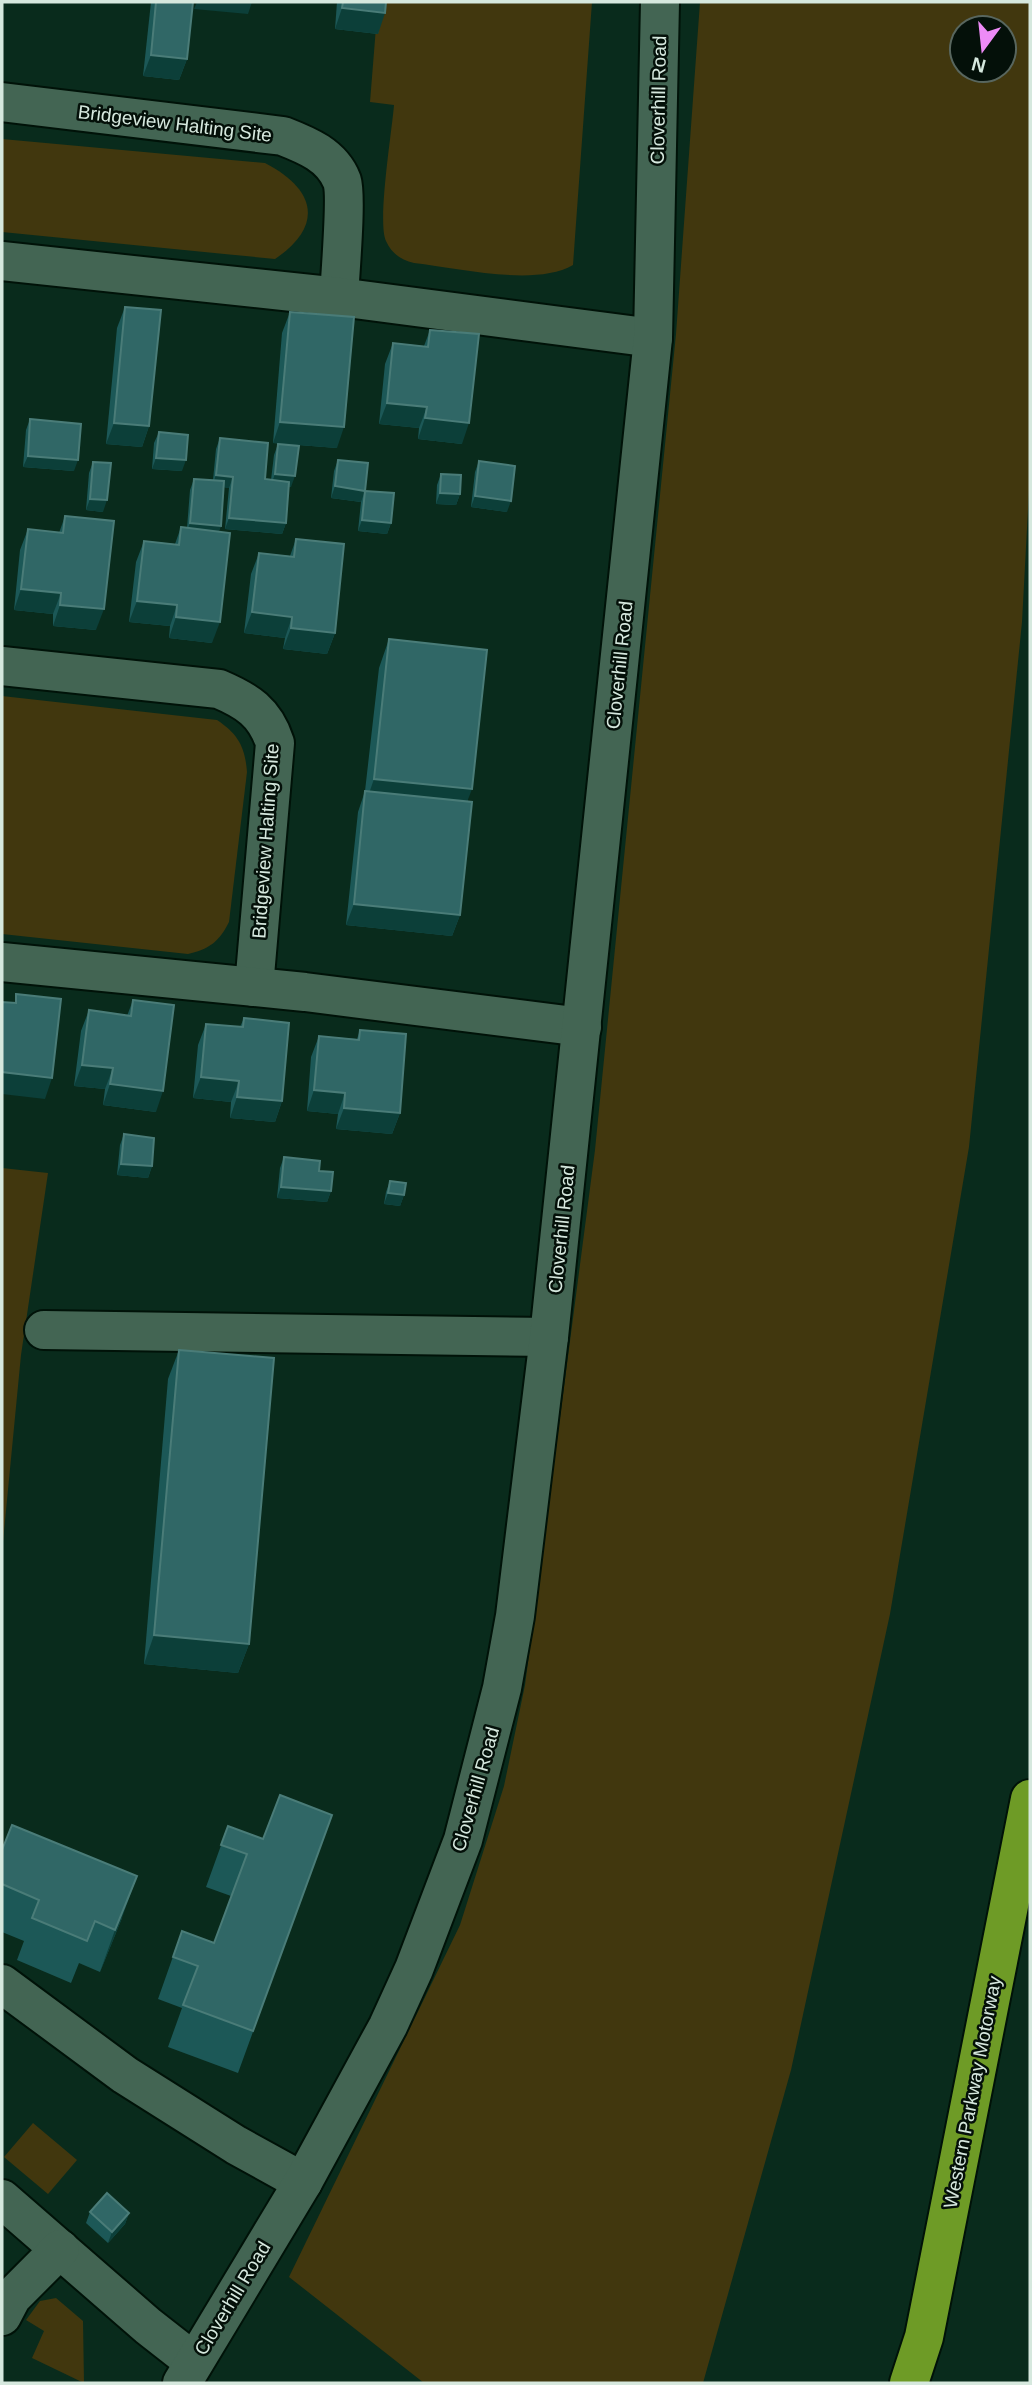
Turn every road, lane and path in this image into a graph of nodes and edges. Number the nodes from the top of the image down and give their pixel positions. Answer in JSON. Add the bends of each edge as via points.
{"nodes":[{"id":1,"x":660,"y":2,"type":"edge"},
{"id":2,"x":2,"y":102,"type":"edge"},
{"id":3,"x":2,"y":261,"type":"edge"},
{"id":4,"x":339,"y":297,"type":"junction"},
{"id":5,"x":653,"y":338,"type":"junction"},
{"id":6,"x":2,"y":666,"type":"edge"},
{"id":7,"x":2,"y":962,"type":"edge"},
{"id":8,"x":254,"y":987,"type":"junction"},
{"id":9,"x":582,"y":1027,"type":"junction"},
{"id":10,"x":44,"y":1330,"type":"dead end"},
{"id":11,"x":549,"y":1337,"type":"junction"},
{"id":12,"x":1030,"y":1799,"type":"edge"},
{"id":13,"x":2,"y":1984,"type":"edge"},
{"id":14,"x":303,"y":2182,"type":"junction"},
{"id":15,"x":2,"y":2199,"type":"edge"},
{"id":16,"x":60,"y":2249,"type":"junction"},
{"id":17,"x":2,"y":2316,"type":"edge"},
{"id":18,"x":188,"y":2372,"type":"edge"},
{"id":19,"x":909,"y":2383,"type":"edge"}],
"edges":[{"from":1,"to":5,"type":"street","name":"Cloverhill Road"},
{"from":2,"to":4,"type":"street","name":"Bridgeview Halting Site","via":[[283,136],[312,148],[329,161],[342,183]]},
{"from":3,"to":4,"type":"street"},
{"from":4,"to":5,"type":"street"},
{"from":5,"to":9,"type":"street","name":"Cloverhill Road"},
{"from":6,"to":8,"type":"street","name":"Bridgeview Halting Site","via":[[219,689],[249,702],[269,724],[275,743]]},
{"from":7,"to":8,"type":"street"},
{"from":8,"to":9,"type":"street"},
{"from":9,"to":11,"type":"street","name":"Cloverhill Road"},
{"from":10,"to":11,"type":"street"},
{"from":11,"to":14,"type":"street","name":"Cloverhill Road","via":[[504,1676],[463,1840],[388,2026]]},
{"from":12,"to":19,"type":"highway","name":"Western Parkway Motorway","via":[[926,2324]]},
{"from":13,"to":14,"type":"street","via":[[125,2075]]},
{"from":14,"to":18,"type":"street","name":"Cloverhill Road"},
{"from":15,"to":16,"type":"street"},
{"from":16,"to":17,"type":"street","via":[[12,2297]]},
{"from":16,"to":18,"type":"street","via":[[148,2326]]}]}
